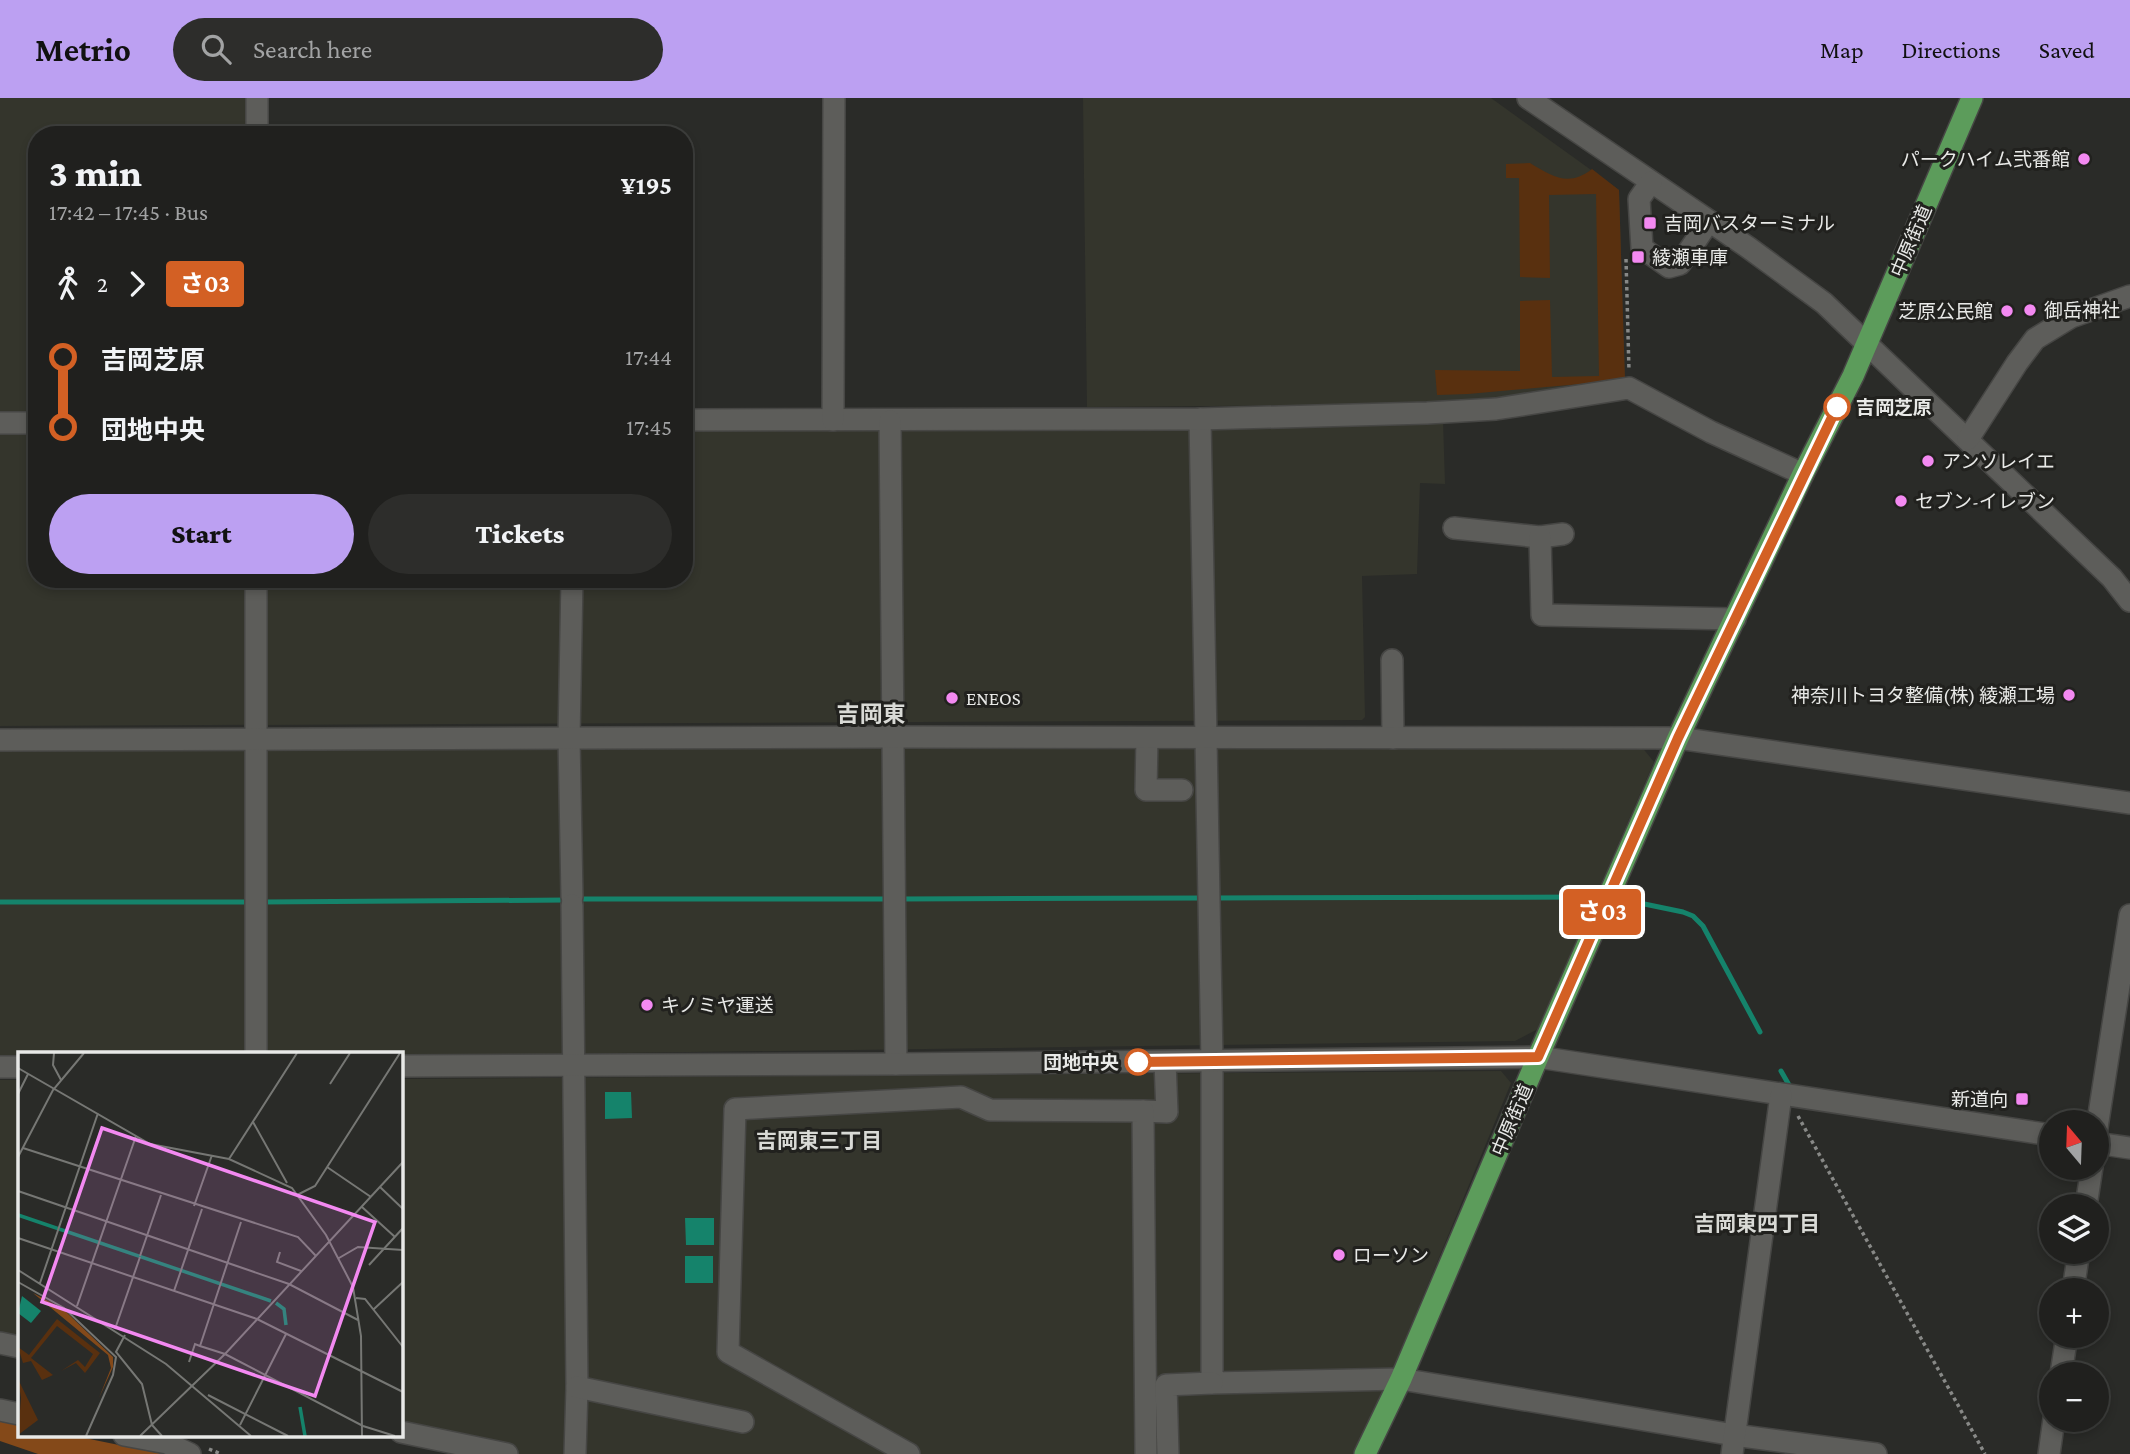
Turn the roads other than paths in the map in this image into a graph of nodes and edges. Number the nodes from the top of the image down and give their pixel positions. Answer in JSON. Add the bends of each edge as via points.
{"nodes":[{"id":1,"x":257,"y":98,"type":"edge"},
{"id":2,"x":834,"y":98,"type":"edge"},
{"id":3,"x":1528,"y":98,"type":"edge"},
{"id":4,"x":1972,"y":98,"type":"edge"},
{"id":5,"x":257,"y":126,"type":"edge"},
{"id":6,"x":1651,"y":182,"type":"junction"},
{"id":7,"x":1709,"y":221,"type":"junction"},
{"id":8,"x":2130,"y":296,"type":"edge"},
{"id":9,"x":1868,"y":342,"type":"junction"},
{"id":10,"x":1200,"y":419,"type":"junction"},
{"id":11,"x":833,"y":420,"type":"junction"},
{"id":12,"x":693,"y":421,"type":"edge"},
{"id":13,"x":890,"y":421,"type":"junction"},
{"id":14,"x":0,"y":423,"type":"edge"},
{"id":15,"x":28,"y":423,"type":"edge"},
{"id":16,"x":1968,"y":439,"type":"junction"},
{"id":17,"x":1803,"y":474,"type":"junction"},
{"id":18,"x":1454,"y":528,"type":"dead end"},
{"id":19,"x":1563,"y":534,"type":"dead end"},
{"id":20,"x":1540,"y":537,"type":"junction"},
{"id":21,"x":256,"y":588,"type":"edge"},
{"id":22,"x":572,"y":588,"type":"edge"},
{"id":23,"x":2130,"y":601,"type":"edge"},
{"id":24,"x":1735,"y":619,"type":"junction"},
{"id":25,"x":1392,"y":660,"type":"dead end"},
{"id":26,"x":892,"y":737,"type":"junction"},
{"id":27,"x":255,"y":738,"type":"junction"},
{"id":28,"x":569,"y":738,"type":"junction"},
{"id":29,"x":1147,"y":738,"type":"junction"},
{"id":30,"x":1207,"y":738,"type":"junction"},
{"id":31,"x":1393,"y":738,"type":"junction"},
{"id":32,"x":1678,"y":738,"type":"junction"},
{"id":33,"x":0,"y":740,"type":"edge"},
{"id":34,"x":1182,"y":790,"type":"dead end"},
{"id":35,"x":2130,"y":803,"type":"edge"},
{"id":36,"x":2130,"y":915,"type":"edge"},
{"id":37,"x":256,"y":1052,"type":"edge"},
{"id":38,"x":1538,"y":1057,"type":"junction"},
{"id":39,"x":1212,"y":1061,"type":"junction"},
{"id":40,"x":1165,"y":1062,"type":"junction"},
{"id":41,"x":575,"y":1064,"type":"junction"},
{"id":42,"x":896,"y":1064,"type":"junction"},
{"id":43,"x":402,"y":1066,"type":"edge"},
{"id":44,"x":0,"y":1067,"type":"edge"},
{"id":45,"x":18,"y":1067,"type":"edge"},
{"id":46,"x":1784,"y":1096,"type":"junction"},
{"id":47,"x":2100,"y":1110,"type":"edge"},
{"id":48,"x":1143,"y":1111,"type":"junction"},
{"id":49,"x":2039,"y":1134,"type":"edge"},
{"id":50,"x":2109,"y":1145,"type":"edge"},
{"id":51,"x":2130,"y":1147,"type":"edge"},
{"id":52,"x":0,"y":1343,"type":"edge"},
{"id":53,"x":18,"y":1347,"type":"edge"},
{"id":54,"x":1401,"y":1379,"type":"junction"},
{"id":55,"x":1212,"y":1383,"type":"junction"},
{"id":56,"x":577,"y":1387,"type":"junction"},
{"id":57,"x":0,"y":1410,"type":"edge"},
{"id":58,"x":18,"y":1414,"type":"edge"},
{"id":59,"x":743,"y":1422,"type":"dead end"},
{"id":60,"x":402,"y":1432,"type":"edge"},
{"id":61,"x":2052,"y":1432,"type":"edge"},
{"id":62,"x":129,"y":1436,"type":"edge"},
{"id":63,"x":1733,"y":1445,"type":"edge"},
{"id":64,"x":190,"y":1454,"type":"edge"},
{"id":65,"x":507,"y":1454,"type":"edge"},
{"id":66,"x":575,"y":1454,"type":"edge"},
{"id":67,"x":909,"y":1454,"type":"edge"},
{"id":68,"x":1146,"y":1454,"type":"edge"},
{"id":69,"x":1168,"y":1454,"type":"edge"},
{"id":70,"x":1365,"y":1454,"type":"edge"},
{"id":71,"x":1876,"y":1454,"type":"edge"},
{"id":72,"x":2049,"y":1454,"type":"edge"}],
"edges":[{"from":1,"to":5,"type":"street"},
{"from":2,"to":11,"type":"street"},
{"from":3,"to":6,"type":"street"},
{"from":4,"to":9,"type":"main road","name":"中原街道"},
{"from":6,"to":7,"type":"street"},
{"from":6,"to":7,"type":"street","via":[[1639,199],[1642,248],[1669,267],[1680,264]]},
{"from":7,"to":9,"type":"street","via":[[1824,303]]},
{"from":8,"to":16,"type":"street","via":[[2071,317],[2035,339]]},
{"from":9,"to":16,"type":"street"},
{"from":9,"to":17,"type":"main road","name":"中原街道"},
{"from":10,"to":13,"type":"street"},
{"from":10,"to":17,"type":"street","via":[[1496,409],[1629,388]]},
{"from":10,"to":30,"type":"street"},
{"from":11,"to":12,"type":"street"},
{"from":11,"to":13,"type":"street"},
{"from":13,"to":26,"type":"street"},
{"from":14,"to":15,"type":"street"},
{"from":16,"to":23,"type":"street","via":[[2112,578]]},
{"from":17,"to":24,"type":"main road","name":"中原街道"},
{"from":18,"to":20,"type":"street"},
{"from":19,"to":20,"type":"street"},
{"from":20,"to":24,"type":"street","via":[[1542,615]]},
{"from":21,"to":27,"type":"street"},
{"from":22,"to":28,"type":"street"},
{"from":24,"to":32,"type":"main road","name":"中原街道"},
{"from":25,"to":31,"type":"street"},
{"from":26,"to":28,"type":"street"},
{"from":26,"to":29,"type":"street"},
{"from":26,"to":42,"type":"street"},
{"from":27,"to":28,"type":"street"},
{"from":27,"to":33,"type":"street"},
{"from":27,"to":37,"type":"street"},
{"from":28,"to":41,"type":"street"},
{"from":29,"to":30,"type":"street"},
{"from":29,"to":34,"type":"street","via":[[1146,790]]},
{"from":30,"to":31,"type":"street"},
{"from":30,"to":39,"type":"street"},
{"from":31,"to":32,"type":"street"},
{"from":32,"to":35,"type":"street"},
{"from":32,"to":38,"type":"main road","name":"中原街道"},
{"from":36,"to":47,"type":"street"},
{"from":38,"to":39,"type":"street"},
{"from":38,"to":46,"type":"street"},
{"from":38,"to":54,"type":"main road","name":"中原街道"},
{"from":39,"to":40,"type":"street"},
{"from":39,"to":55,"type":"street"},
{"from":40,"to":42,"type":"street"},
{"from":40,"to":48,"type":"street","via":[[1167,1112]]},
{"from":41,"to":42,"type":"street"},
{"from":41,"to":43,"type":"street"},
{"from":41,"to":56,"type":"street"},
{"from":44,"to":45,"type":"street"},
{"from":46,"to":49,"type":"street"},
{"from":46,"to":63,"type":"street"},
{"from":48,"to":67,"type":"street","via":[[990,1110],[961,1097],[735,1109],[727,1352]]},
{"from":48,"to":68,"type":"street"},
{"from":50,"to":51,"type":"street"},
{"from":52,"to":53,"type":"street"},
{"from":54,"to":55,"type":"street"},
{"from":54,"to":63,"type":"street"},
{"from":54,"to":70,"type":"main road","name":"中原街道"},
{"from":55,"to":69,"type":"street","via":[[1166,1385]]},
{"from":56,"to":59,"type":"street"},
{"from":56,"to":66,"type":"street"},
{"from":57,"to":58,"type":"street"},
{"from":60,"to":65,"type":"street"},
{"from":61,"to":72,"type":"street"},
{"from":62,"to":64,"type":"street","via":[[167,1443]]},
{"from":63,"to":71,"type":"street"}]}
